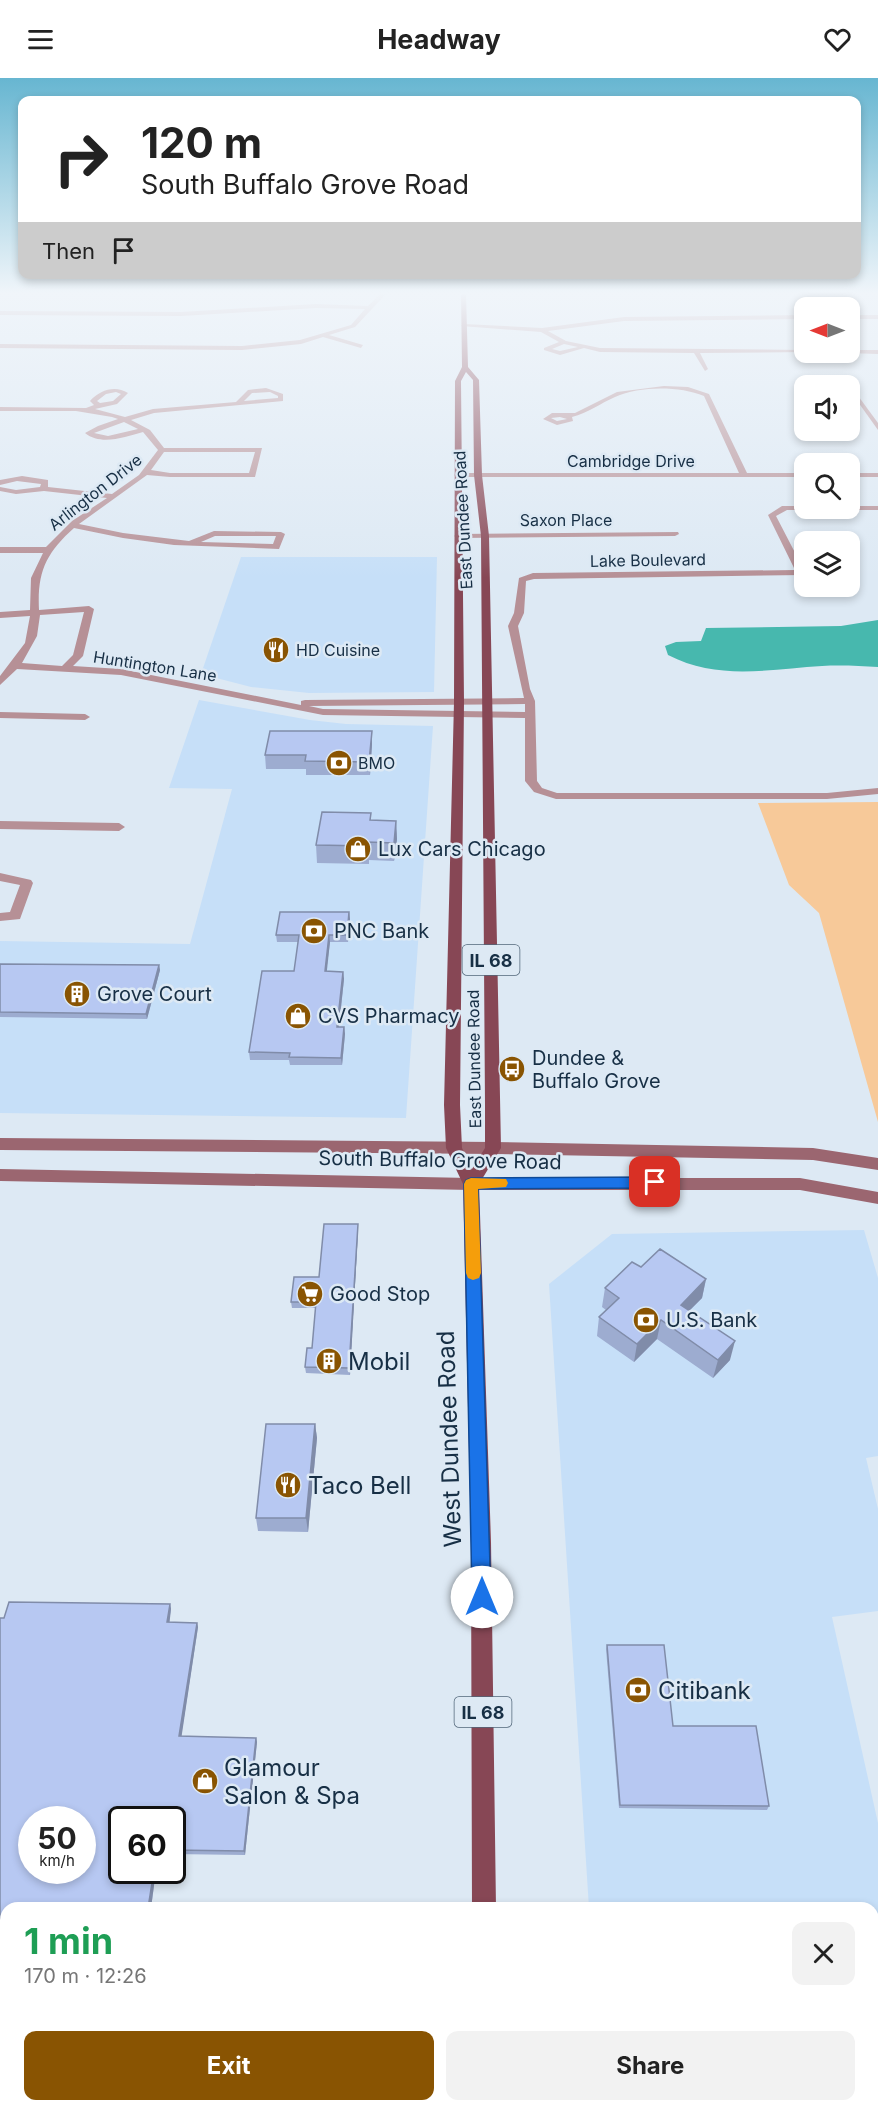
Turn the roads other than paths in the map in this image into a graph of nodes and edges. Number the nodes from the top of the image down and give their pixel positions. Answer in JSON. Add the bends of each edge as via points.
{"nodes":[{"id":1,"x":458,"y":389,"type":"edge"},
{"id":2,"x":476,"y":389,"type":"edge"},
{"id":3,"x":239,"y":403,"type":"junction"},
{"id":4,"x":99,"y":405,"type":"dead end"},
{"id":5,"x":860,"y":405,"type":"edge"},
{"id":6,"x":0,"y":410,"type":"edge"},
{"id":7,"x":87,"y":411,"type":"junction"},
{"id":8,"x":568,"y":416,"type":"dead end"},
{"id":9,"x":125,"y":420,"type":"junction"},
{"id":10,"x":878,"y":428,"type":"edge"},
{"id":11,"x":144,"y":430,"type":"junction"},
{"id":12,"x":162,"y":450,"type":"junction"},
{"id":13,"x":145,"y":472,"type":"junction"},
{"id":14,"x":458,"y":475,"type":"junction"},
{"id":15,"x":478,"y":475,"type":"junction"},
{"id":16,"x":744,"y":475,"type":"junction"},
{"id":17,"x":794,"y":475,"type":"edge"},
{"id":18,"x":860,"y":475,"type":"edge"},
{"id":19,"x":878,"y":475,"type":"edge"},
{"id":20,"x":0,"y":483,"type":"edge"},
{"id":21,"x":0,"y":489,"type":"edge"},
{"id":22,"x":44,"y":489,"type":"junction"},
{"id":23,"x":112,"y":496,"type":"junction"},
{"id":24,"x":794,"y":508,"type":"edge"},
{"id":25,"x":860,"y":508,"type":"edge"},
{"id":26,"x":878,"y":508,"type":"edge"},
{"id":27,"x":73,"y":525,"type":"junction"},
{"id":28,"x":675,"y":534,"type":"dead end"},
{"id":29,"x":458,"y":536,"type":"junction"},
{"id":30,"x":484,"y":536,"type":"junction"},
{"id":31,"x":191,"y":543,"type":"junction"},
{"id":32,"x":0,"y":550,"type":"edge"},
{"id":33,"x":48,"y":550,"type":"junction"},
{"id":34,"x":36,"y":612,"type":"junction"},
{"id":35,"x":0,"y":615,"type":"edge"},
{"id":36,"x":15,"y":666,"type":"junction"},
{"id":37,"x":66,"y":667,"type":"junction"},
{"id":38,"x":0,"y":682,"type":"edge"},
{"id":39,"x":530,"y":701,"type":"junction"},
{"id":40,"x":459,"y":702,"type":"junction"},
{"id":41,"x":486,"y":703,"type":"junction"},
{"id":42,"x":289,"y":704,"type":"junction"},
{"id":43,"x":0,"y":715,"type":"edge"},
{"id":44,"x":459,"y":715,"type":"junction"},
{"id":45,"x":530,"y":715,"type":"junction"},
{"id":46,"x":488,"y":716,"type":"junction"},
{"id":47,"x":85,"y":717,"type":"dead end"},
{"id":48,"x":878,"y":791,"type":"edge"},
{"id":49,"x":0,"y":825,"type":"edge"},
{"id":50,"x":119,"y":827,"type":"dead end"},
{"id":51,"x":0,"y":877,"type":"edge"},
{"id":52,"x":0,"y":917,"type":"edge"},
{"id":53,"x":0,"y":1144,"type":"edge"},
{"id":54,"x":454,"y":1148,"type":"junction"},
{"id":55,"x":493,"y":1148,"type":"junction"},
{"id":56,"x":878,"y":1164,"type":"edge"},
{"id":57,"x":0,"y":1175,"type":"edge"},
{"id":58,"x":471,"y":1184,"type":"junction"},
{"id":59,"x":878,"y":1198,"type":"edge"},
{"id":60,"x":484,"y":1902,"type":"edge"}],
"edges":[{"from":1,"to":14,"type":"main road","name":"East Dundee Road","number":"IL 68"},
{"from":2,"to":15,"type":"main road","name":"East Dundee Road","number":"IL 68"},
{"from":3,"to":3,"type":"street","via":[[272,403],[281,400],[281,395],[267,389],[250,391]]},
{"from":3,"to":9,"type":"street","via":[[153,411]]},
{"from":4,"to":7,"type":"street"},
{"from":5,"to":10,"type":"street"},
{"from":6,"to":7,"type":"street","name":"Arlington Drive"},
{"from":7,"to":9,"type":"street","name":"Arlington Drive"},
{"from":8,"to":16,"type":"street","via":[[628,391],[700,391],[707,395]]},
{"from":9,"to":11,"type":"street","name":"Arlington Drive"},
{"from":9,"to":11,"type":"street","via":[[100,427],[90,436]]},
{"from":11,"to":12,"type":"street","name":"Arlington Drive"},
{"from":12,"to":13,"type":"street","name":"Arlington Drive"},
{"from":12,"to":13,"type":"street","via":[[224,463]]},
{"from":13,"to":23,"type":"street","name":"Arlington Drive"},
{"from":14,"to":15,"type":"street","name":"Cambridge Drive"},
{"from":14,"to":29,"type":"main road","name":"East Dundee Road","number":"IL 68"},
{"from":15,"to":16,"type":"street","name":"Cambridge Drive"},
{"from":15,"to":30,"type":"main road","name":"East Dundee Road","number":"IL 68"},
{"from":16,"to":17,"type":"street","name":"Cambridge Drive"},
{"from":18,"to":19,"type":"street"},
{"from":20,"to":22,"type":"street","via":[[10,479],[31,480],[45,482]]},
{"from":21,"to":22,"type":"street"},
{"from":22,"to":23,"type":"street"},
{"from":23,"to":27,"type":"street","name":"Arlington Drive"},
{"from":24,"to":39,"type":"street","name":"Lake Boulevard","via":[[772,515],[801,573],[533,576],[522,580],[519,613],[513,626]]},
{"from":25,"to":26,"type":"street"},
{"from":27,"to":31,"type":"street"},
{"from":27,"to":33,"type":"street","name":"Arlington Drive"},
{"from":28,"to":30,"type":"street","name":"Saxon Place"},
{"from":29,"to":30,"type":"street","name":"Saxon Place"},
{"from":29,"to":40,"type":"main road","name":"East Dundee Road","number":"IL 68"},
{"from":30,"to":41,"type":"main road","name":"East Dundee Road","number":"IL 68"},
{"from":31,"to":31,"type":"street","via":[[276,548],[281,534],[214,533]]},
{"from":32,"to":33,"type":"street"},
{"from":33,"to":34,"type":"street","name":"Arlington Drive","via":[[35,577]]},
{"from":34,"to":35,"type":"street"},
{"from":34,"to":36,"type":"street","name":"Arlington Drive","via":[[34,631]]},
{"from":34,"to":37,"type":"street","via":[[89,609],[78,656]]},
{"from":36,"to":37,"type":"street","name":"Huntington Lane"},
{"from":36,"to":38,"type":"street","name":"Arlington Drive"},
{"from":37,"to":42,"type":"street","name":"Huntington Lane","via":[[121,672]]},
{"from":39,"to":41,"type":"street"},
{"from":39,"to":45,"type":"street","name":"Lake Boulevard"},
{"from":40,"to":41,"type":"street","name":"Huntington Lane"},
{"from":40,"to":42,"type":"street","name":"Huntington Lane"},
{"from":40,"to":44,"type":"main road","name":"East Dundee Road","number":"IL 68"},
{"from":41,"to":46,"type":"main road","name":"East Dundee Road","number":"IL 68"},
{"from":42,"to":44,"type":"street","name":"Huntington Lane","via":[[323,712]]},
{"from":43,"to":47,"type":"street"},
{"from":44,"to":46,"type":"street","name":"Huntington Lane"},
{"from":44,"to":54,"type":"main road","name":"East Dundee Road","number":"IL 68"},
{"from":45,"to":46,"type":"street"},
{"from":45,"to":48,"type":"street","name":"Lake Boulevard","via":[[531,781],[538,790],[556,796],[827,796]]},
{"from":46,"to":55,"type":"main road","name":"East Dundee Road","number":"IL 68"},
{"from":49,"to":50,"type":"street"},
{"from":51,"to":52,"type":"street","via":[[27,884],[15,916]]},
{"from":53,"to":54,"type":"main road","name":"South Buffalo Grove Road"},
{"from":54,"to":55,"type":"main road","name":"South Buffalo Grove Road"},
{"from":54,"to":58,"type":"main road","name":"East Dundee Road","number":"IL 68"},
{"from":55,"to":56,"type":"main road","name":"South Buffalo Grove Road","via":[[813,1154]]},
{"from":55,"to":58,"type":"main road","name":"East Dundee Road"},
{"from":57,"to":58,"type":"main road","name":"South Buffalo Grove Road"},
{"from":58,"to":59,"type":"main road","name":"South Buffalo Grove Road","via":[[800,1184]]},
{"from":58,"to":60,"type":"main road","name":"West Dundee Road","number":"IL 68","via":[[481,1542]]}]}
